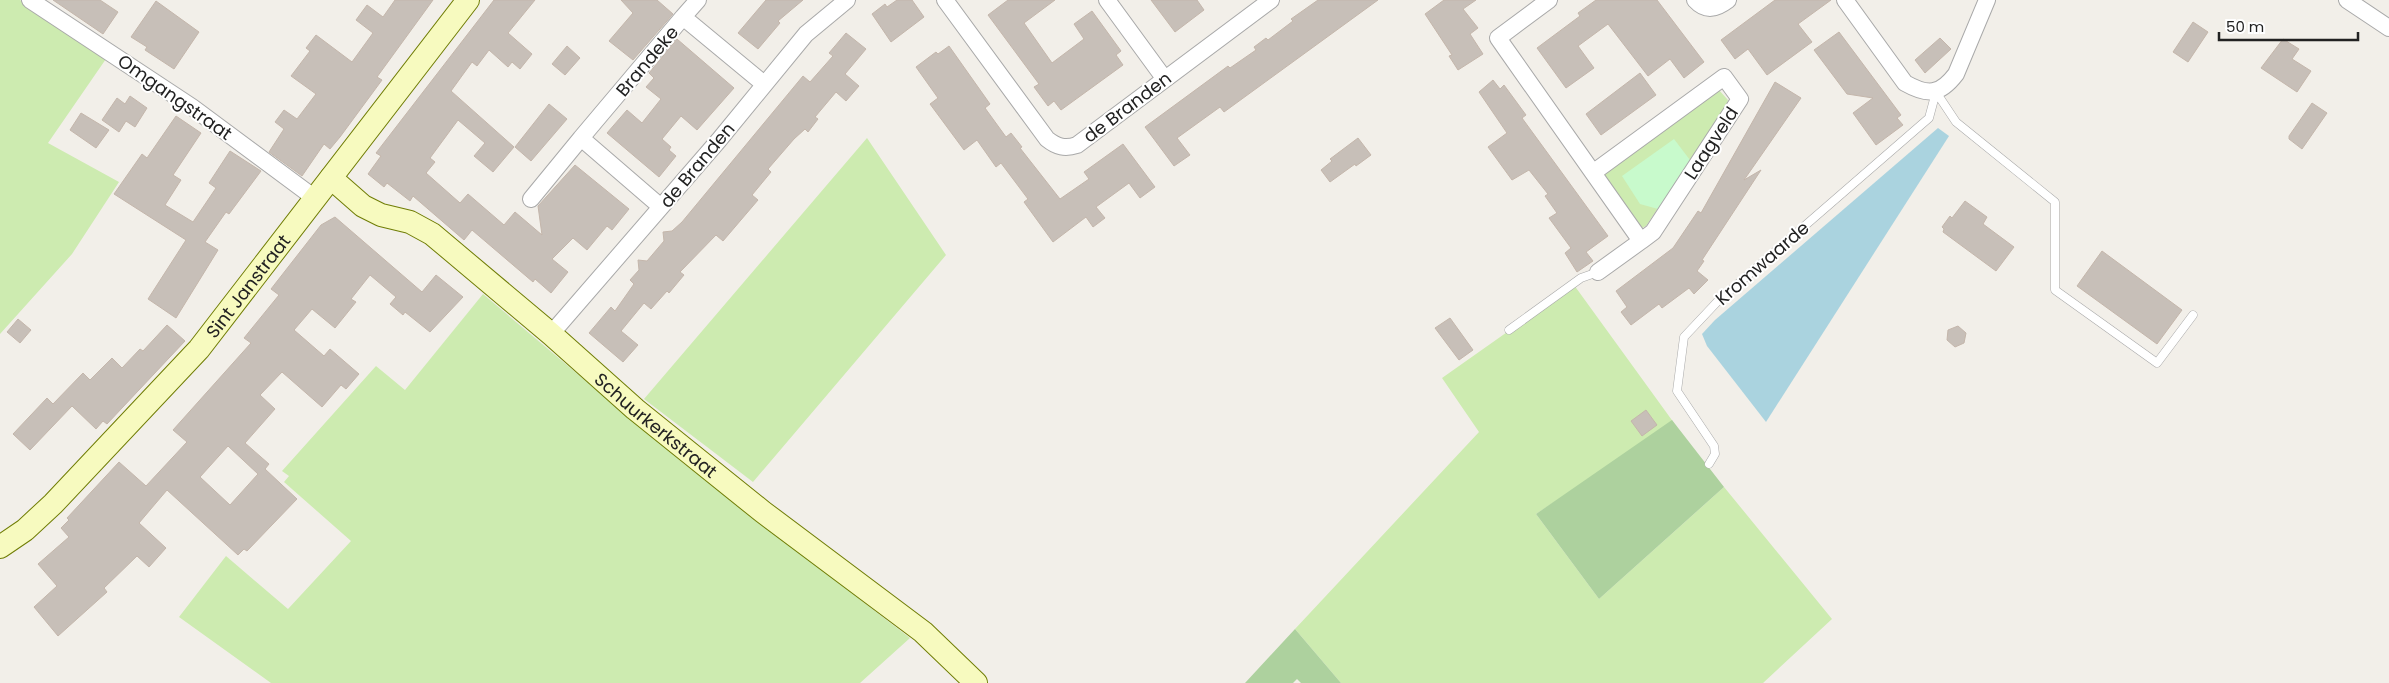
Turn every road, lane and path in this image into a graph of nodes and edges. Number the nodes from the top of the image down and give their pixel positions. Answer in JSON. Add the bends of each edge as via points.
{"nodes":[{"id":1,"x":30,"y":0,"type":"edge"},
{"id":2,"x":468,"y":0,"type":"edge"},
{"id":3,"x":698,"y":0,"type":"edge"},
{"id":4,"x":847,"y":0,"type":"edge"},
{"id":5,"x":945,"y":0,"type":"edge"},
{"id":6,"x":1107,"y":0,"type":"edge"},
{"id":7,"x":1271,"y":0,"type":"edge"},
{"id":8,"x":1549,"y":0,"type":"edge"},
{"id":9,"x":1695,"y":0,"type":"edge"},
{"id":10,"x":1728,"y":0,"type":"edge"},
{"id":11,"x":1845,"y":0,"type":"edge"},
{"id":12,"x":1987,"y":0,"type":"edge"},
{"id":13,"x":2347,"y":0,"type":"edge"},
{"id":14,"x":684,"y":17,"type":"junction"},
{"id":15,"x":2389,"y":28,"type":"edge"},
{"id":16,"x":1164,"y":78,"type":"junction"},
{"id":17,"x":764,"y":84,"type":"junction"},
{"id":18,"x":1936,"y":92,"type":"junction"},
{"id":19,"x":581,"y":138,"type":"junction"},
{"id":20,"x":1594,"y":172,"type":"junction"},
{"id":21,"x":332,"y":178,"type":"junction"},
{"id":22,"x":316,"y":199,"type":"junction"},
{"id":23,"x":531,"y":199,"type":"dead end"},
{"id":24,"x":661,"y":207,"type":"junction"},
{"id":25,"x":1641,"y":241,"type":"junction"},
{"id":26,"x":1598,"y":272,"type":"joint"},
{"id":27,"x":2193,"y":315,"type":"dead end"},
{"id":28,"x":1509,"y":330,"type":"dead end"},
{"id":29,"x":551,"y":334,"type":"junction"},
{"id":30,"x":1709,"y":464,"type":"dead end"},
{"id":31,"x":0,"y":547,"type":"edge"},
{"id":32,"x":976,"y":683,"type":"edge"}],
"edges":[{"from":1,"to":22,"type":"street","name":"Omgangstraat","via":[[192,107]]},
{"from":2,"to":21,"type":"street","name":"Sint Janstraat"},
{"from":3,"to":14,"type":"street"},
{"from":4,"to":17,"type":"street","name":"de Branden","via":[[806,34]]},
{"from":5,"to":16,"type":"street","name":"de Branden","via":[[1047,139],[1056,146],[1068,148],[1078,145]]},
{"from":6,"to":16,"type":"street"},
{"from":7,"to":16,"type":"street","name":"de Branden"},
{"from":8,"to":20,"type":"street","via":[[1498,38]]},
{"from":9,"to":10,"type":"street","via":[[1702,8],[1712,9]]},
{"from":11,"to":18,"type":"street","via":[[1905,83],[1918,91]]},
{"from":12,"to":18,"type":"street","via":[[1956,74]]},
{"from":13,"to":15,"type":"street"},
{"from":14,"to":17,"type":"street","name":"Brandeke"},
{"from":14,"to":19,"type":"street","name":"Brandeke"},
{"from":17,"to":24,"type":"street","name":"de Branden"},
{"from":18,"to":27,"type":"lane","via":[[1956,122],[2056,202],[2055,290],[2157,363]]},
{"from":18,"to":30,"type":"lane","name":"Kromwaarde","via":[[1929,118],[1717,302],[1684,336],[1677,391],[1714,446],[1715,454]]},
{"from":19,"to":23,"type":"street","name":"Brandeke"},
{"from":19,"to":24,"type":"street"},
{"from":20,"to":25,"type":"street"},
{"from":20,"to":25,"type":"street","name":"Laagveld","via":[[1724,77],[1740,99],[1653,232]]},
{"from":21,"to":22,"type":"street","name":"Sint Janstraat"},
{"from":21,"to":29,"type":"street","name":"Schuurkerkstraat","via":[[364,206],[381,215],[410,222],[432,234]]},
{"from":22,"to":31,"type":"street","name":"Sint Janstraat","via":[[199,349],[53,504],[25,530]]},
{"from":24,"to":29,"type":"street","name":"de Branden"},
{"from":25,"to":26,"type":"street","name":"Laagveld"},
{"from":26,"to":28,"type":"lane","via":[[1581,278]]},
{"from":29,"to":32,"type":"street","name":"Schuurkerkstraat","via":[[635,409],[763,512],[923,632]]}]}
